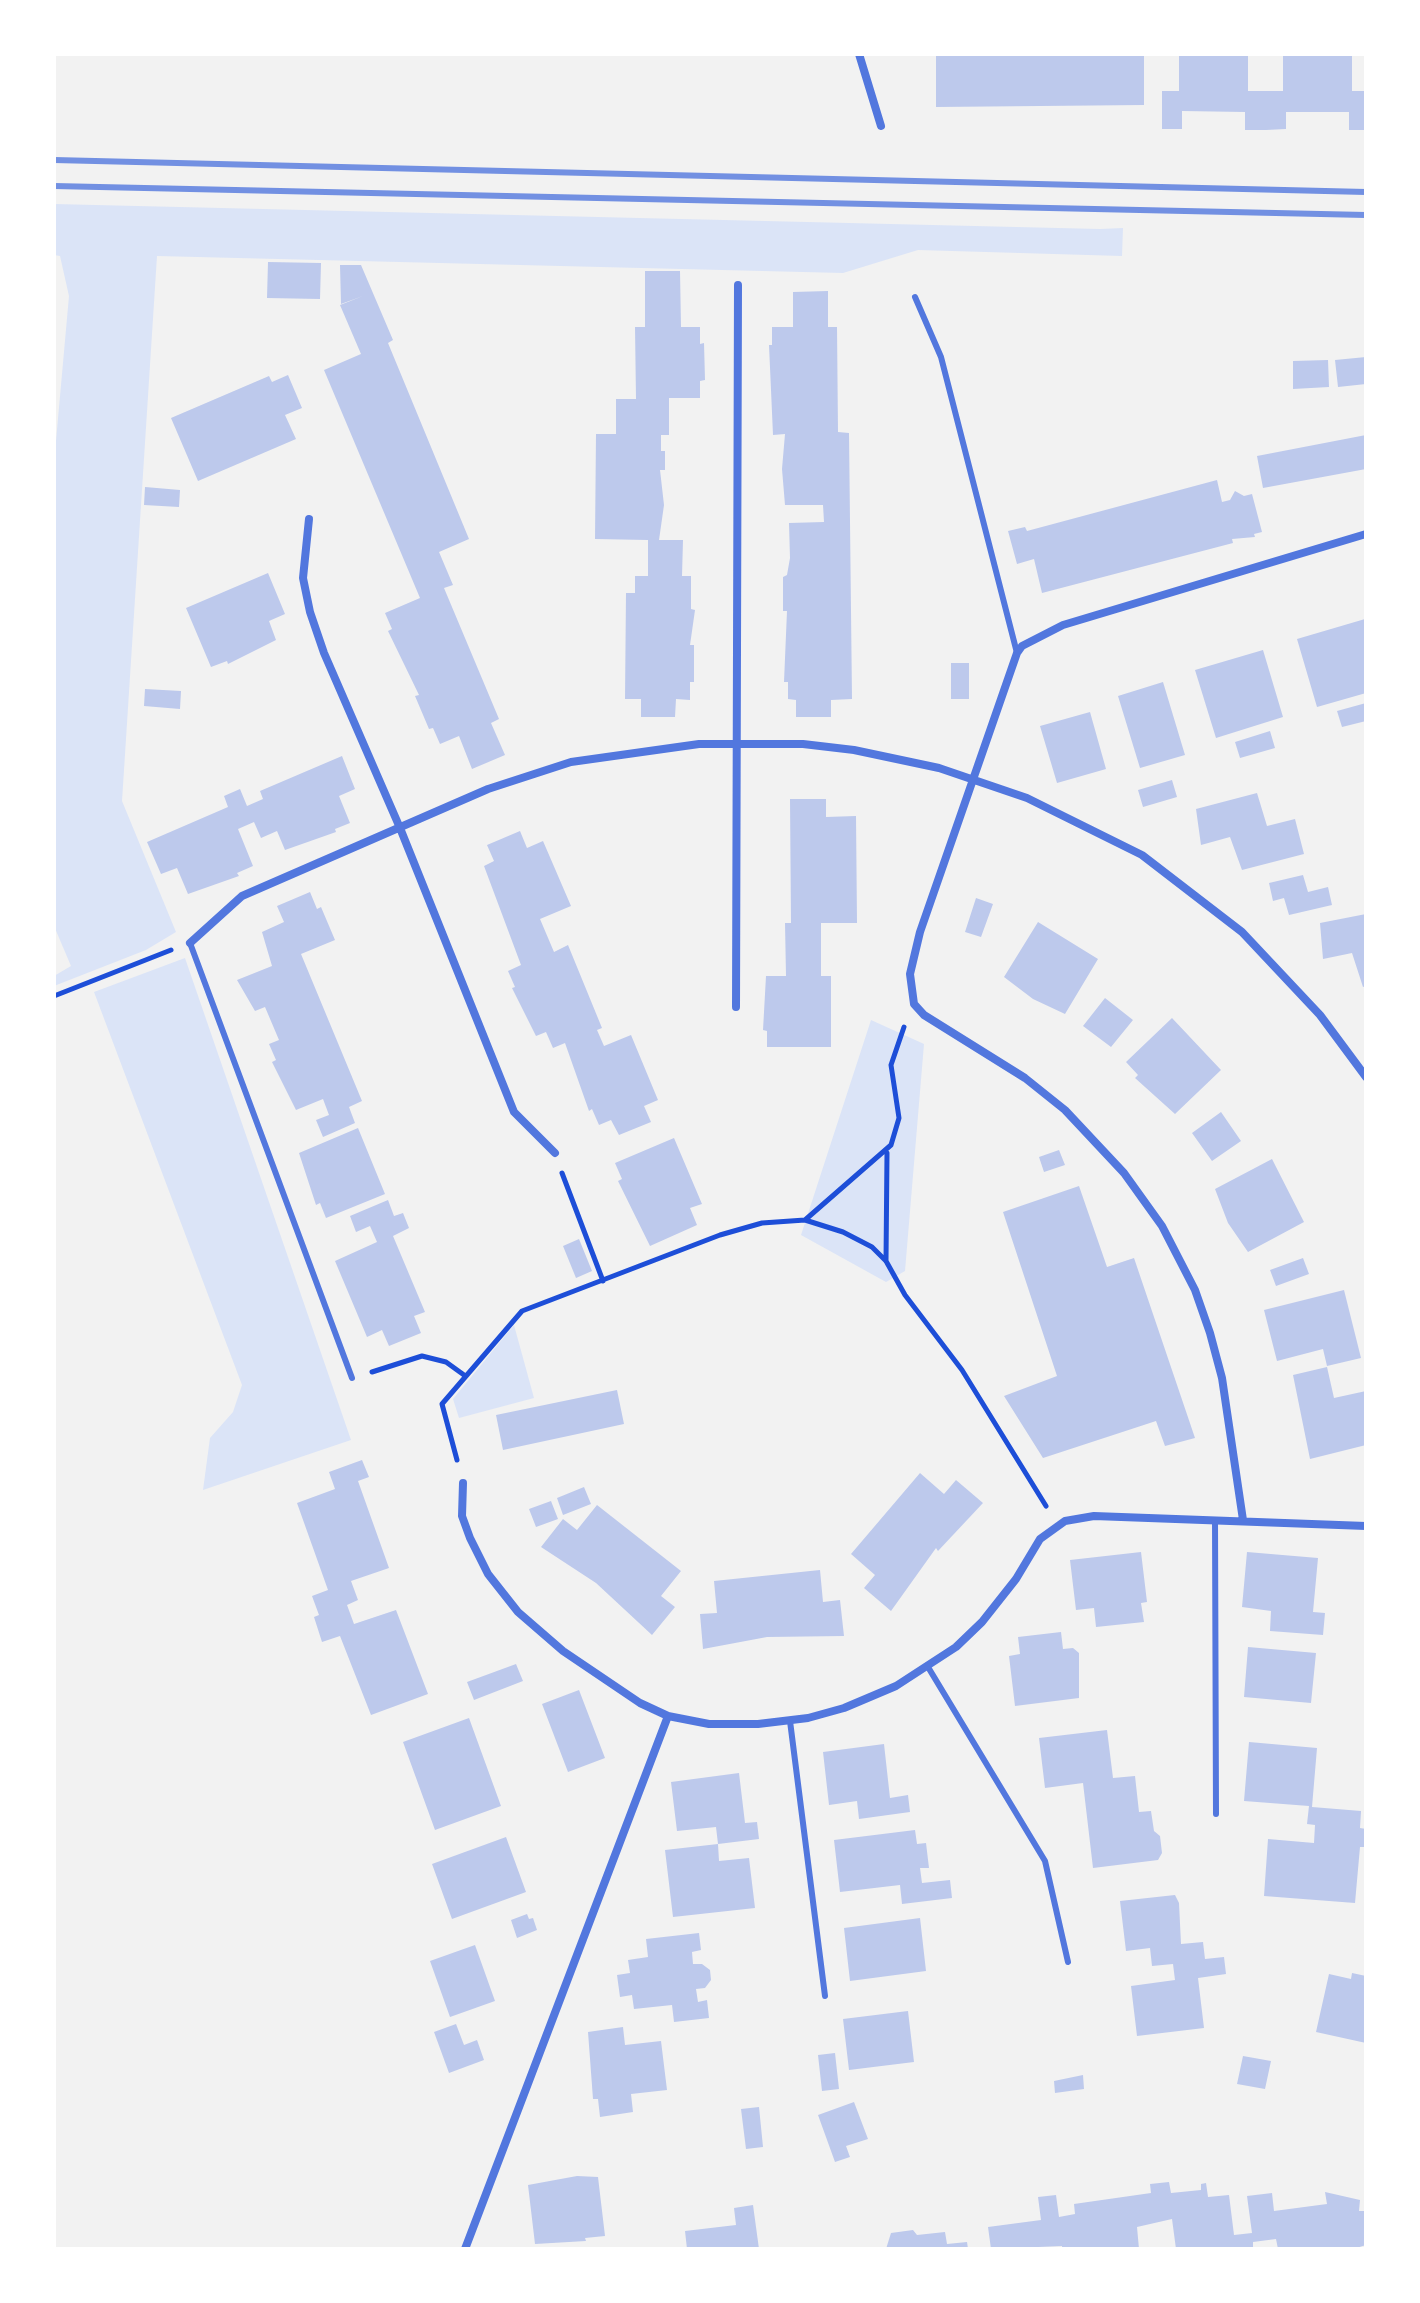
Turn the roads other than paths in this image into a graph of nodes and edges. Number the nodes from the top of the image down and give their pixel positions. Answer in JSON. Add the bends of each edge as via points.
{"nodes":[{"id":1,"x":859,"y":54,"type":"edge"},
{"id":2,"x":881,"y":126,"type":"dead end"},
{"id":3,"x":738,"y":285,"type":"dead end"},
{"id":4,"x":915,"y":297,"type":"dead end"},
{"id":5,"x":309,"y":519,"type":"dead end"},
{"id":6,"x":1366,"y":534,"type":"edge"},
{"id":7,"x":1017,"y":653,"type":"junction"},
{"id":8,"x":735,"y":743,"type":"junction"},
{"id":9,"x":973,"y":779,"type":"junction"},
{"id":10,"x":400,"y":828,"type":"junction"},
{"id":11,"x":190,"y":943,"type":"joint"},
{"id":12,"x":736,"y":1007,"type":"dead end"},
{"id":13,"x":1366,"y":1077,"type":"edge"},
{"id":14,"x":555,"y":1153,"type":"road end"},
{"id":15,"x":352,"y":1378,"type":"road end"},
{"id":16,"x":463,"y":1483,"type":"road end"},
{"id":17,"x":1215,"y":1520,"type":"junction"},
{"id":18,"x":1243,"y":1520,"type":"junction"},
{"id":19,"x":1366,"y":1526,"type":"edge"},
{"id":20,"x":928,"y":1667,"type":"junction"},
{"id":21,"x":668,"y":1716,"type":"junction"},
{"id":22,"x":790,"y":1721,"type":"junction"},
{"id":23,"x":1216,"y":1814,"type":"dead end"},
{"id":24,"x":1068,"y":1962,"type":"dead end"},
{"id":25,"x":825,"y":1996,"type":"dead end"},
{"id":26,"x":465,"y":2249,"type":"edge"}],
"edges":[{"from":1,"to":2,"type":"street"},
{"from":3,"to":8,"type":"street"},
{"from":4,"to":7,"type":"lane","via":[[941,357]]},
{"from":5,"to":10,"type":"street","via":[[302,557],[310,612]]},
{"from":6,"to":7,"type":"street","via":[[1063,625]]},
{"from":7,"to":9,"type":"street"},
{"from":8,"to":9,"type":"street","via":[[854,750]]},
{"from":8,"to":10,"type":"street","via":[[571,762],[488,789]]},
{"from":8,"to":12,"type":"street"},
{"from":9,"to":13,"type":"street","via":[[1078,820],[1181,882],[1281,972]]},
{"from":9,"to":18,"type":"street","via":[[915,951],[910,974],[914,1004],[1065,1110],[1124,1173],[1162,1226],[1210,1333]]},
{"from":10,"to":11,"type":"street","via":[[242,896]]},
{"from":10,"to":14,"type":"street","via":[[514,1112]]},
{"from":11,"to":15,"type":"lane"},
{"from":16,"to":21,"type":"street","via":[[462,1516],[470,1538],[488,1574],[518,1612],[586,1668]]},
{"from":17,"to":18,"type":"street"},
{"from":17,"to":20,"type":"street","via":[[1084,1516],[1057,1524],[1040,1539],[982,1622]]},
{"from":17,"to":23,"type":"lane"},
{"from":18,"to":19,"type":"street"},
{"from":20,"to":22,"type":"street","via":[[862,1701]]},
{"from":20,"to":24,"type":"lane","via":[[1045,1861]]},
{"from":21,"to":22,"type":"street","via":[[717,1724]]},
{"from":21,"to":26,"type":"street"},
{"from":22,"to":25,"type":"lane"}]}
